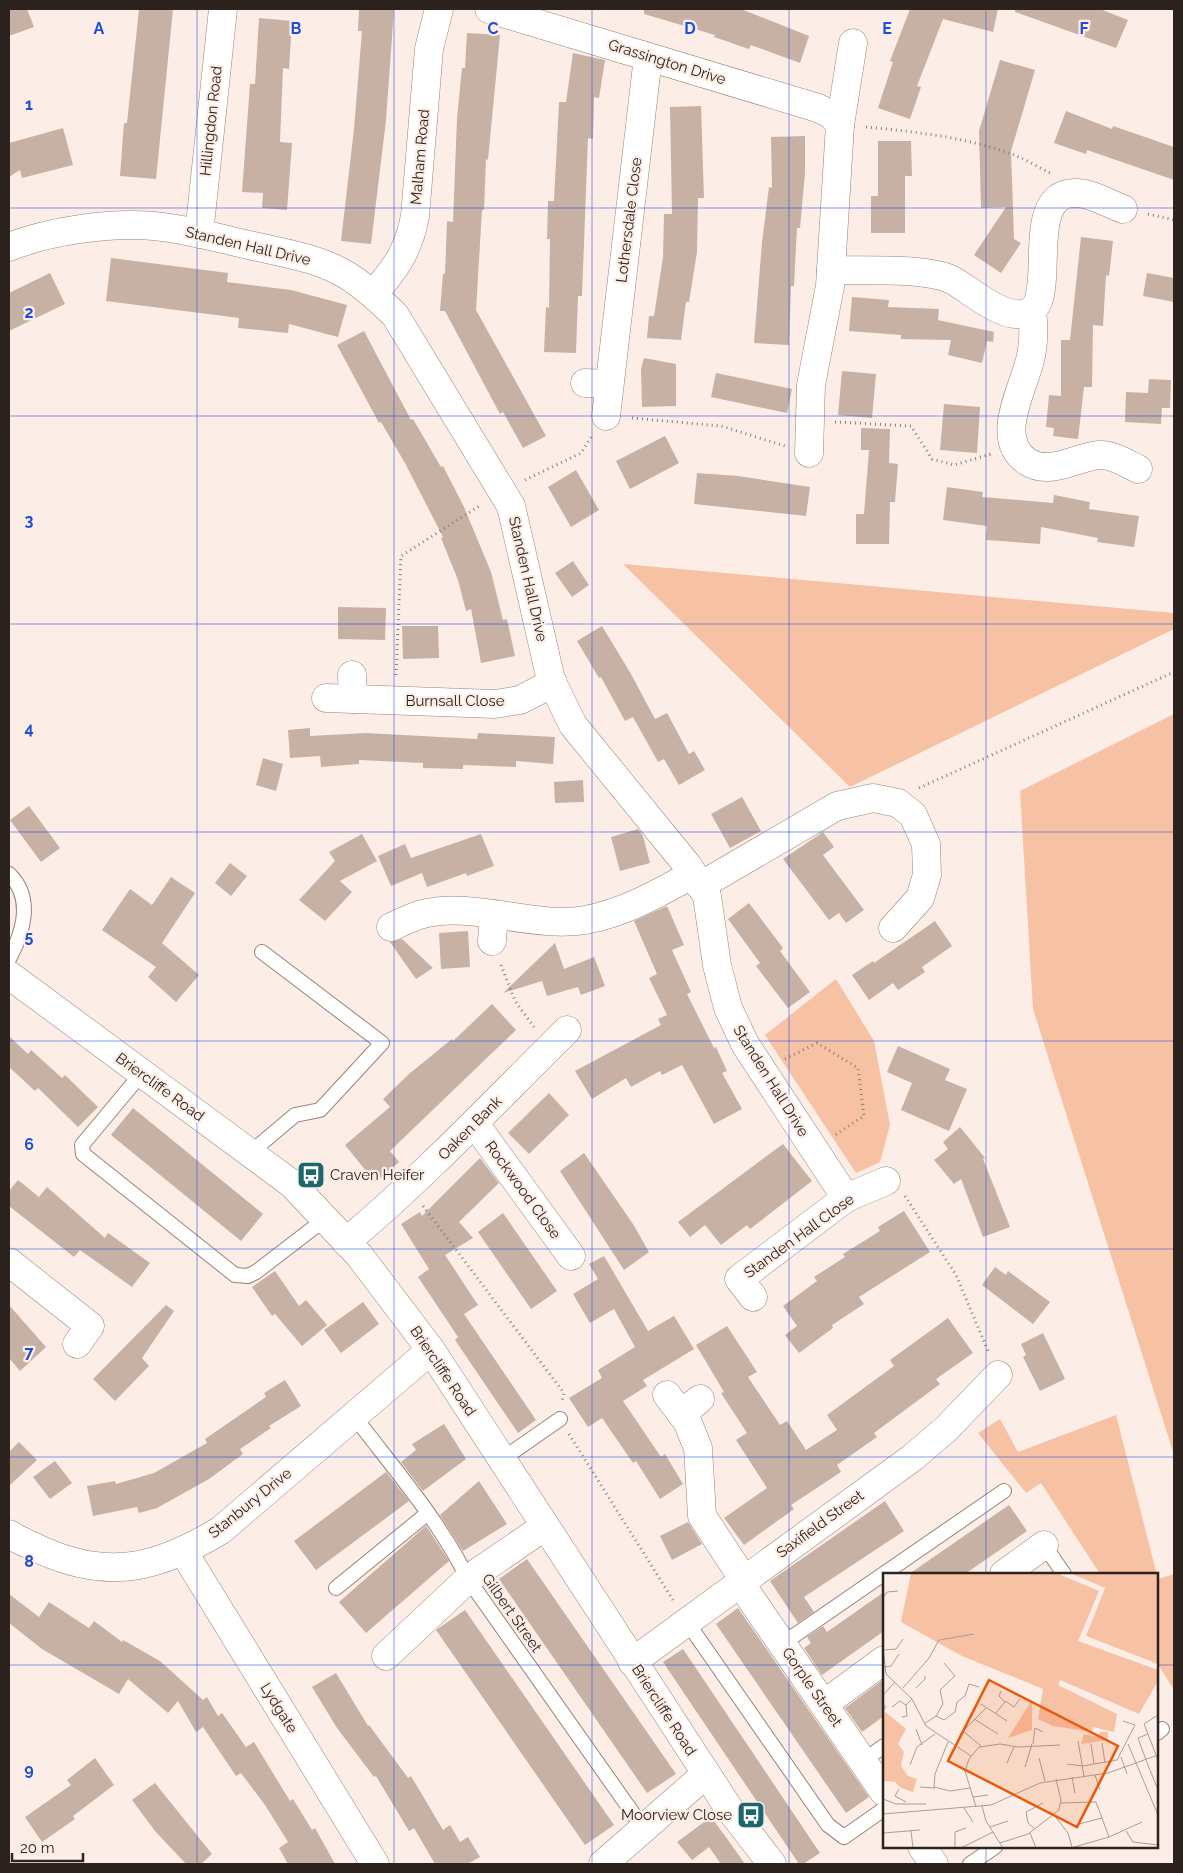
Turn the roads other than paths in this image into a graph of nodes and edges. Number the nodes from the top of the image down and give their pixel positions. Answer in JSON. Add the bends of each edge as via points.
{"nodes":[{"id":1,"x":224,"y":9,"type":"edge"},
{"id":2,"x":439,"y":9,"type":"edge"},
{"id":3,"x":489,"y":9,"type":"edge"},
{"id":4,"x":853,"y":43,"type":"dead end"},
{"id":5,"x":648,"y":56,"type":"junction"},
{"id":6,"x":840,"y":125,"type":"junction"},
{"id":7,"x":1123,"y":209,"type":"dead end"},
{"id":8,"x":199,"y":234,"type":"junction"},
{"id":9,"x":9,"y":247,"type":"edge"},
{"id":10,"x":831,"y":270,"type":"junction"},
{"id":11,"x":373,"y":294,"type":"junction"},
{"id":12,"x":1032,"y":311,"type":"junction"},
{"id":13,"x":606,"y":416,"type":"road end"},
{"id":14,"x":809,"y":453,"type":"road end"},
{"id":15,"x":1138,"y":469,"type":"dead end"},
{"id":16,"x":553,"y":683,"type":"junction"},
{"id":17,"x":326,"y":698,"type":"dead end"},
{"id":18,"x":9,"y":874,"type":"edge"},
{"id":19,"x":697,"y":880,"type":"junction"},
{"id":20,"x":391,"y":927,"type":"dead end"},
{"id":21,"x":893,"y":928,"type":"dead end"},
{"id":22,"x":262,"y":952,"type":"dead end"},
{"id":23,"x":9,"y":959,"type":"edge"},
{"id":24,"x":9,"y":975,"type":"edge"},
{"id":25,"x":559,"y":1038,"type":"road end"},
{"id":26,"x":142,"y":1073,"type":"junction"},
{"id":27,"x":475,"y":1124,"type":"junction"},
{"id":28,"x":250,"y":1153,"type":"junction"},
{"id":29,"x":886,"y":1181,"type":"road end"},
{"id":30,"x":846,"y":1198,"type":"junction"},
{"id":31,"x":325,"y":1219,"type":"junction"},
{"id":32,"x":346,"y":1242,"type":"junction"},
{"id":33,"x":571,"y":1256,"type":"dead end"},
{"id":34,"x":9,"y":1262,"type":"edge"},
{"id":35,"x":740,"y":1281,"type":"dead end"},
{"id":36,"x":89,"y":1327,"type":"dead end"},
{"id":37,"x":431,"y":1350,"type":"junction"},
{"id":38,"x":998,"y":1375,"type":"road end"},
{"id":39,"x":683,"y":1402,"type":"dead end"},
{"id":40,"x":354,"y":1416,"type":"junction"},
{"id":41,"x":560,"y":1420,"type":"dead end"},
{"id":42,"x":501,"y":1460,"type":"junction"},
{"id":43,"x":1004,"y":1491,"type":"dead end"},
{"id":44,"x":428,"y":1513,"type":"junction"},
{"id":45,"x":544,"y":1528,"type":"junction"},
{"id":46,"x":9,"y":1534,"type":"edge"},
{"id":47,"x":1044,"y":1545,"type":"joint"},
{"id":48,"x":183,"y":1552,"type":"junction"},
{"id":49,"x":885,"y":1573,"type":"edge"},
{"id":50,"x":1005,"y":1573,"type":"edge"},
{"id":51,"x":1063,"y":1573,"type":"edge"},
{"id":52,"x":883,"y":1574,"type":"edge"},
{"id":53,"x":468,"y":1579,"type":"junction"},
{"id":54,"x":742,"y":1581,"type":"junction"},
{"id":55,"x":336,"y":1588,"type":"dead end"},
{"id":56,"x":687,"y":1622,"type":"junction"},
{"id":57,"x":782,"y":1644,"type":"junction"},
{"id":58,"x":386,"y":1656,"type":"dead end"},
{"id":59,"x":883,"y":1661,"type":"edge"},
{"id":60,"x":632,"y":1662,"type":"junction"},
{"id":61,"x":824,"y":1704,"type":"junction"},
{"id":62,"x":874,"y":1753,"type":"edge"},
{"id":63,"x":706,"y":1774,"type":"junction"},
{"id":64,"x":883,"y":1788,"type":"edge"},
{"id":65,"x":883,"y":1810,"type":"edge"},
{"id":66,"x":644,"y":1829,"type":"junction"},
{"id":67,"x":923,"y":1848,"type":"edge"},
{"id":68,"x":994,"y":1848,"type":"edge"},
{"id":69,"x":375,"y":1864,"type":"edge"},
{"id":70,"x":603,"y":1864,"type":"edge"},
{"id":71,"x":772,"y":1864,"type":"edge"},
{"id":72,"x":934,"y":1864,"type":"edge"},
{"id":73,"x":970,"y":1864,"type":"edge"}],
"edges":[{"from":1,"to":8,"type":"street","name":"Hillingdon Road"},
{"from":2,"to":11,"type":"street","name":"Malham Road","via":[[429,49],[411,238],[388,277]]},
{"from":3,"to":5,"type":"street","name":"Grassington Drive"},
{"from":4,"to":6,"type":"street"},
{"from":5,"to":6,"type":"street","name":"Grassington Drive","via":[[818,108],[832,115]]},
{"from":5,"to":13,"type":"street","name":"Lothersdale Close","via":[[597,384]]},
{"from":6,"to":10,"type":"street"},
{"from":7,"to":12,"type":"street","via":[[1078,193],[1064,195],[1056,201],[1048,214],[1039,300]]},
{"from":8,"to":9,"type":"street","name":"Standen Hall Drive","via":[[154,226],[110,226],[28,240]]},
{"from":8,"to":11,"type":"street","name":"Standen Hall Drive","via":[[310,259],[347,275]]},
{"from":10,"to":12,"type":"street","via":[[923,273],[950,279],[1003,310],[1020,315]]},
{"from":10,"to":14,"type":"street","via":[[811,385]]},
{"from":11,"to":16,"type":"street","name":"Standen Hall Drive","via":[[394,315],[513,512]]},
{"from":12,"to":15,"type":"street","via":[[1034,326],[1030,358],[1011,419],[1010,435],[1015,446],[1026,461],[1036,466],[1054,466],[1099,455],[1116,458]]},
{"from":16,"to":17,"type":"street","name":"Burnsall Close","via":[[520,700],[495,704],[395,700],[353,687]]},
{"from":16,"to":19,"type":"street","name":"Standen Hall Drive","via":[[573,725]]},
{"from":18,"to":23,"type":"lane","via":[[15,880],[22,900],[24,922]]},
{"from":19,"to":20,"type":"street","via":[[622,910],[584,920],[544,920],[493,928],[456,911],[420,915]]},
{"from":19,"to":21,"type":"street","via":[[837,806],[872,798],[891,801],[913,815],[926,844],[927,875],[920,898]]},
{"from":19,"to":30,"type":"street","name":"Standen Hall Drive","via":[[707,896],[717,965],[728,1008],[745,1044]]},
{"from":22,"to":28,"type":"lane","via":[[382,1043],[320,1110],[295,1115]]},
{"from":24,"to":26,"type":"street","name":"Briercliffe Road"},
{"from":25,"to":27,"type":"street","name":"Oaken Bank"},
{"from":26,"to":28,"type":"street","name":"Briercliffe Road"},
{"from":26,"to":31,"type":"lane","via":[[82,1145],[83,1154],[116,1181],[234,1275],[241,1277],[256,1272]]},
{"from":27,"to":32,"type":"street","name":"Oaken Bank","via":[[400,1197]]},
{"from":27,"to":33,"type":"street","name":"Rockwood Close"},
{"from":28,"to":31,"type":"street","name":"Briercliffe Road","via":[[292,1184]]},
{"from":29,"to":30,"type":"street","name":"Standen Hall Close"},
{"from":30,"to":35,"type":"street","name":"Standen Hall Close"},
{"from":31,"to":32,"type":"street","name":"Briercliffe Road"},
{"from":32,"to":37,"type":"street","name":"Briercliffe Road"},
{"from":34,"to":36,"type":"street"},
{"from":37,"to":40,"type":"street","name":"Stanbury Drive"},
{"from":37,"to":42,"type":"street","name":"Briercliffe Road"},
{"from":38,"to":54,"type":"street","name":"Saxifield Street","via":[[946,1429],[912,1458]]},
{"from":39,"to":54,"type":"street","name":"Gorple Street","via":[[698,1448],[702,1516]]},
{"from":40,"to":44,"type":"lane","name":"Gilbert Street"},
{"from":40,"to":48,"type":"street","name":"Stanbury Drive","via":[[222,1530]]},
{"from":41,"to":42,"type":"lane"},
{"from":42,"to":45,"type":"street","name":"Briercliffe Road"},
{"from":43,"to":49,"type":"lane"},
{"from":44,"to":53,"type":"lane","name":"Gilbert Street"},
{"from":44,"to":55,"type":"lane"},
{"from":45,"to":53,"type":"street"},
{"from":45,"to":60,"type":"street","name":"Briercliffe Road"},
{"from":46,"to":48,"type":"street","name":"Stanbury Drive","via":[[60,1558],[92,1567],[131,1568]]},
{"from":47,"to":50,"type":"street"},
{"from":47,"to":51,"type":"lane"},
{"from":48,"to":69,"type":"street","name":"Lydgate"},
{"from":52,"to":57,"type":"lane"},
{"from":53,"to":58,"type":"street"},
{"from":53,"to":66,"type":"lane","name":"Gilbert Street"},
{"from":54,"to":56,"type":"street","name":"Saxifield Street"},
{"from":54,"to":57,"type":"street","name":"Gorple Street"},
{"from":56,"to":60,"type":"street","name":"Saxifield Street"},
{"from":56,"to":65,"type":"lane","via":[[828,1825],[844,1837]]},
{"from":57,"to":61,"type":"street","name":"Gorple Street"},
{"from":59,"to":61,"type":"street"},
{"from":60,"to":63,"type":"street","name":"Briercliffe Road"},
{"from":61,"to":62,"type":"street","name":"Gorple Street"},
{"from":62,"to":64,"type":"street","name":"Gorple Street"},
{"from":63,"to":66,"type":"street"},
{"from":63,"to":71,"type":"street","name":"Briercliffe Road"},
{"from":66,"to":70,"type":"street"},
{"from":67,"to":72,"type":"street"},
{"from":68,"to":73,"type":"lane"}]}
